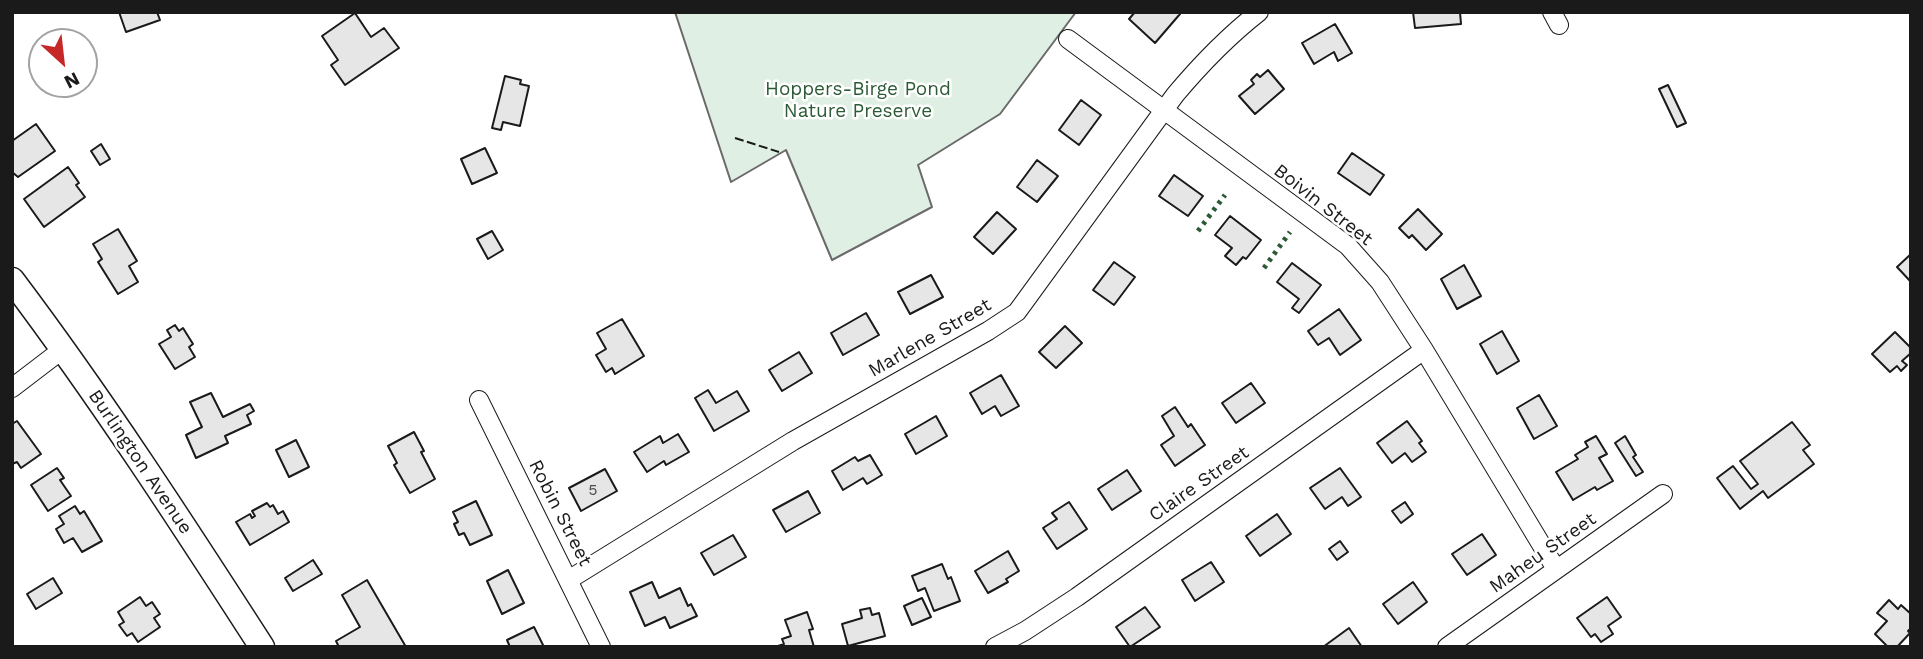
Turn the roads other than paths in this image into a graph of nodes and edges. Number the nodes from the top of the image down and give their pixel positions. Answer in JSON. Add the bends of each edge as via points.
{"nodes":[{"id":1,"x":1259,"y":12,"type":"edge"},
{"id":2,"x":1068,"y":38,"type":"dead end"},
{"id":3,"x":1163,"y":111,"type":"junction"},
{"id":4,"x":12,"y":280,"type":"edge"},
{"id":5,"x":63,"y":349,"type":"junction"},
{"id":6,"x":1424,"y":350,"type":"junction"},
{"id":7,"x":12,"y":388,"type":"edge"},
{"id":8,"x":479,"y":400,"type":"dead end"},
{"id":9,"x":1663,"y":494,"type":"dead end"},
{"id":10,"x":1556,"y":569,"type":"junction"},
{"id":11,"x":570,"y":579,"type":"junction"},
{"id":12,"x":262,"y":647,"type":"edge"},
{"id":13,"x":601,"y":647,"type":"edge"},
{"id":14,"x":995,"y":647,"type":"edge"},
{"id":15,"x":1447,"y":647,"type":"edge"}],
"edges":[{"from":1,"to":3,"type":"street","name":"Marlene Street","via":[[1202,63]]},
{"from":2,"to":3,"type":"street","name":"Boivin Street"},
{"from":3,"to":6,"type":"street","name":"Boivin Street","via":[[1348,246],[1380,282]]},
{"from":3,"to":11,"type":"street","name":"Marlene Street","via":[[1017,312],[793,441]]},
{"from":4,"to":5,"type":"main road","name":"Burlington Avenue"},
{"from":5,"to":7,"type":"street"},
{"from":5,"to":12,"type":"main road","name":"Burlington Avenue"},
{"from":6,"to":10,"type":"street","name":"Boivin Street"},
{"from":6,"to":14,"type":"street","name":"Claire Street","via":[[1077,597]]},
{"from":8,"to":11,"type":"street","name":"Robin Street"},
{"from":9,"to":10,"type":"street","name":"Maheu Street"},
{"from":10,"to":15,"type":"street","name":"Maheu Street"},
{"from":11,"to":13,"type":"street","name":"Robin Street"}]}
